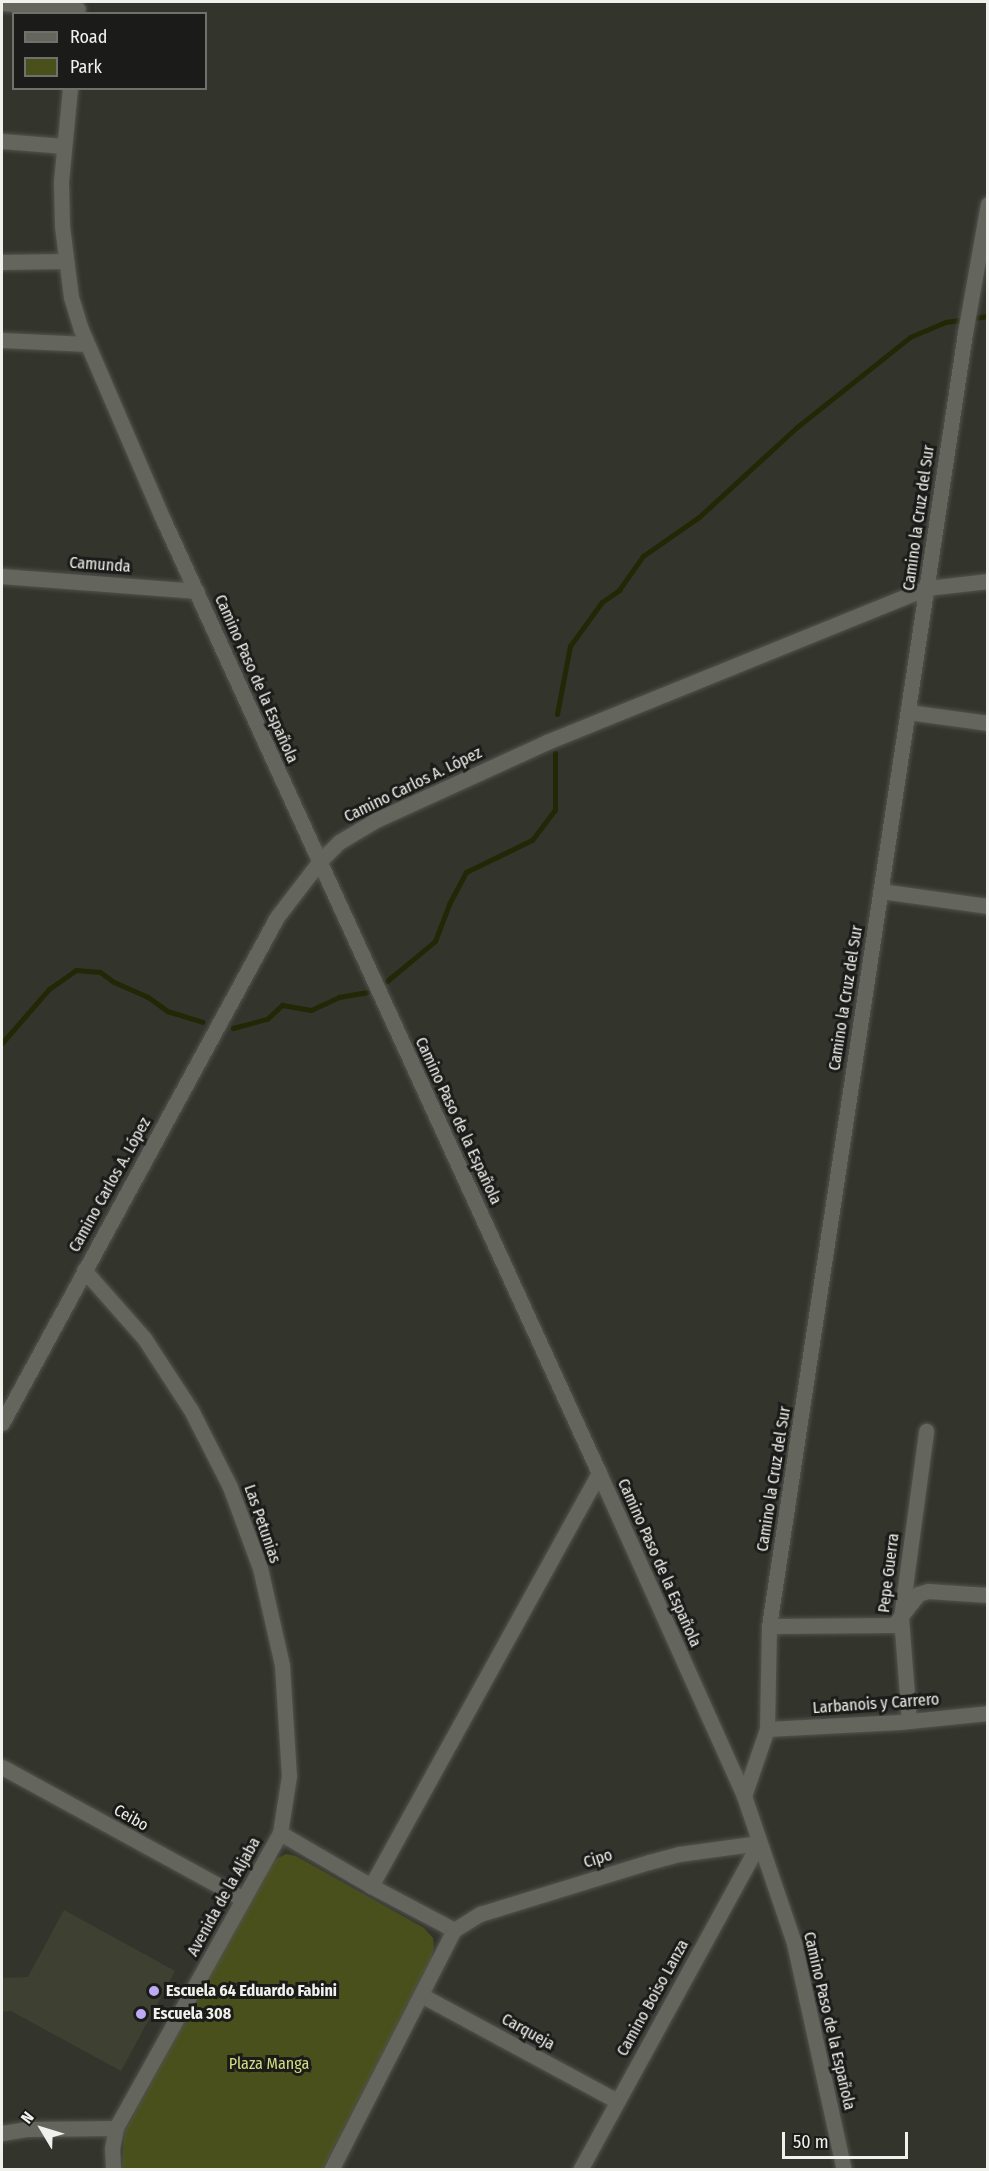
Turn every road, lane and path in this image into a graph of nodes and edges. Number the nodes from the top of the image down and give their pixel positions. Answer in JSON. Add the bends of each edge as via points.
{"nodes":[{"id":1,"x":2,"y":3,"type":"edge"},
{"id":2,"x":78,"y":8,"type":"edge"},
{"id":3,"x":70,"y":90,"type":"edge"},
{"id":4,"x":2,"y":141,"type":"edge"},
{"id":5,"x":64,"y":146,"type":"junction"},
{"id":6,"x":987,"y":204,"type":"edge"},
{"id":7,"x":65,"y":261,"type":"junction"},
{"id":8,"x":2,"y":262,"type":"edge"},
{"id":9,"x":2,"y":340,"type":"edge"},
{"id":10,"x":87,"y":344,"type":"junction"},
{"id":11,"x":2,"y":576,"type":"edge"},
{"id":12,"x":987,"y":581,"type":"edge"},
{"id":13,"x":927,"y":588,"type":"junction"},
{"id":14,"x":196,"y":591,"type":"junction"},
{"id":15,"x":908,"y":712,"type":"junction"},
{"id":16,"x":987,"y":723,"type":"edge"},
{"id":17,"x":319,"y":862,"type":"junction"},
{"id":18,"x":881,"y":891,"type":"junction"},
{"id":19,"x":987,"y":906,"type":"edge"},
{"id":20,"x":84,"y":1270,"type":"junction"},
{"id":21,"x":2,"y":1423,"type":"edge"},
{"id":22,"x":926,"y":1431,"type":"dead end"},
{"id":23,"x":599,"y":1473,"type":"junction"},
{"id":24,"x":987,"y":1595,"type":"edge"},
{"id":25,"x":901,"y":1617,"type":"junction"},
{"id":26,"x":769,"y":1626,"type":"junction"},
{"id":27,"x":987,"y":1713,"type":"edge"},
{"id":28,"x":909,"y":1721,"type":"junction"},
{"id":29,"x":767,"y":1729,"type":"junction"},
{"id":30,"x":2,"y":1767,"type":"edge"},
{"id":31,"x":744,"y":1796,"type":"junction"},
{"id":32,"x":280,"y":1833,"type":"junction"},
{"id":33,"x":759,"y":1844,"type":"junction"},
{"id":34,"x":371,"y":1886,"type":"junction"},
{"id":35,"x":243,"y":1899,"type":"junction"},
{"id":36,"x":454,"y":1930,"type":"junction"},
{"id":37,"x":421,"y":1995,"type":"junction"},
{"id":38,"x":617,"y":2101,"type":"junction"},
{"id":39,"x":116,"y":2128,"type":"junction"},
{"id":40,"x":2,"y":2133,"type":"edge"},
{"id":41,"x":113,"y":2169,"type":"edge"},
{"id":42,"x":332,"y":2169,"type":"edge"},
{"id":43,"x":580,"y":2169,"type":"edge"},
{"id":44,"x":844,"y":2169,"type":"edge"}],
"edges":[{"from":1,"to":2,"type":"street"},
{"from":3,"to":5,"type":"street","name":"Camino Paso de la Española"},
{"from":4,"to":5,"type":"street"},
{"from":5,"to":7,"type":"street","name":"Camino Paso de la Española","via":[[61,182]]},
{"from":6,"to":13,"type":"street","name":"Camino la Cruz del Sur"},
{"from":7,"to":8,"type":"street"},
{"from":7,"to":10,"type":"street","name":"Camino Paso de la Española","via":[[70,297]]},
{"from":9,"to":10,"type":"street"},
{"from":10,"to":14,"type":"street","name":"Camino Paso de la Española"},
{"from":11,"to":14,"type":"street","name":"Camunda"},
{"from":12,"to":13,"type":"street","name":"Camino Carlos A. López"},
{"from":13,"to":15,"type":"street","name":"Camino la Cruz del Sur"},
{"from":13,"to":17,"type":"street","name":"Camino Carlos A. López","via":[[547,742],[376,820],[339,842]]},
{"from":14,"to":17,"type":"street","name":"Camino Paso de la Española"},
{"from":15,"to":16,"type":"street"},
{"from":15,"to":18,"type":"street","name":"Camino la Cruz del Sur"},
{"from":17,"to":20,"type":"street","name":"Camino Carlos A. López","via":[[277,917]]},
{"from":17,"to":23,"type":"street","name":"Camino Paso de la Española"},
{"from":18,"to":19,"type":"street"},
{"from":18,"to":26,"type":"street","name":"Camino la Cruz del Sur"},
{"from":20,"to":21,"type":"street","name":"Camino Carlos A. López"},
{"from":20,"to":32,"type":"street","name":"Las Petunias","via":[[144,1338],[191,1410],[230,1487],[260,1568],[282,1665],[289,1776]]},
{"from":22,"to":25,"type":"street","name":"Pepe Guerra"},
{"from":23,"to":31,"type":"street","name":"Camino Paso de la Española"},
{"from":23,"to":34,"type":"street"},
{"from":24,"to":25,"type":"street","via":[[928,1591],[918,1594]]},
{"from":25,"to":26,"type":"street","via":[[894,1625]]},
{"from":25,"to":28,"type":"street","name":"Pepe Guerra"},
{"from":26,"to":29,"type":"street","name":"Camino la Cruz del Sur"},
{"from":27,"to":28,"type":"street","name":"Larbanois y Carrero"},
{"from":28,"to":29,"type":"street","name":"Larbanois y Carrero"},
{"from":29,"to":31,"type":"street","name":"Camino la Cruz del Sur"},
{"from":30,"to":35,"type":"street","name":"Ceibo"},
{"from":31,"to":33,"type":"street","name":"Camino Paso de la Española"},
{"from":32,"to":34,"type":"street","name":"Avenida de la Aljaba"},
{"from":32,"to":35,"type":"street","name":"Avenida de la Aljaba"},
{"from":33,"to":36,"type":"street","name":"Cipo","via":[[679,1854],[649,1862],[480,1914]]},
{"from":33,"to":38,"type":"street","name":"Camino Boiso Lanza"},
{"from":33,"to":44,"type":"street","name":"Camino Paso de la Española","via":[[794,1943]]},
{"from":34,"to":36,"type":"street","name":"Avenida de la Aljaba"},
{"from":35,"to":39,"type":"street","name":"Avenida de la Aljaba"},
{"from":36,"to":37,"type":"street"},
{"from":37,"to":38,"type":"street","name":"Carqueja"},
{"from":37,"to":42,"type":"street"},
{"from":38,"to":43,"type":"street","name":"Camino Boiso Lanza"},
{"from":39,"to":40,"type":"street"},
{"from":39,"to":41,"type":"street","name":"Avenida de la Aljaba"}]}
